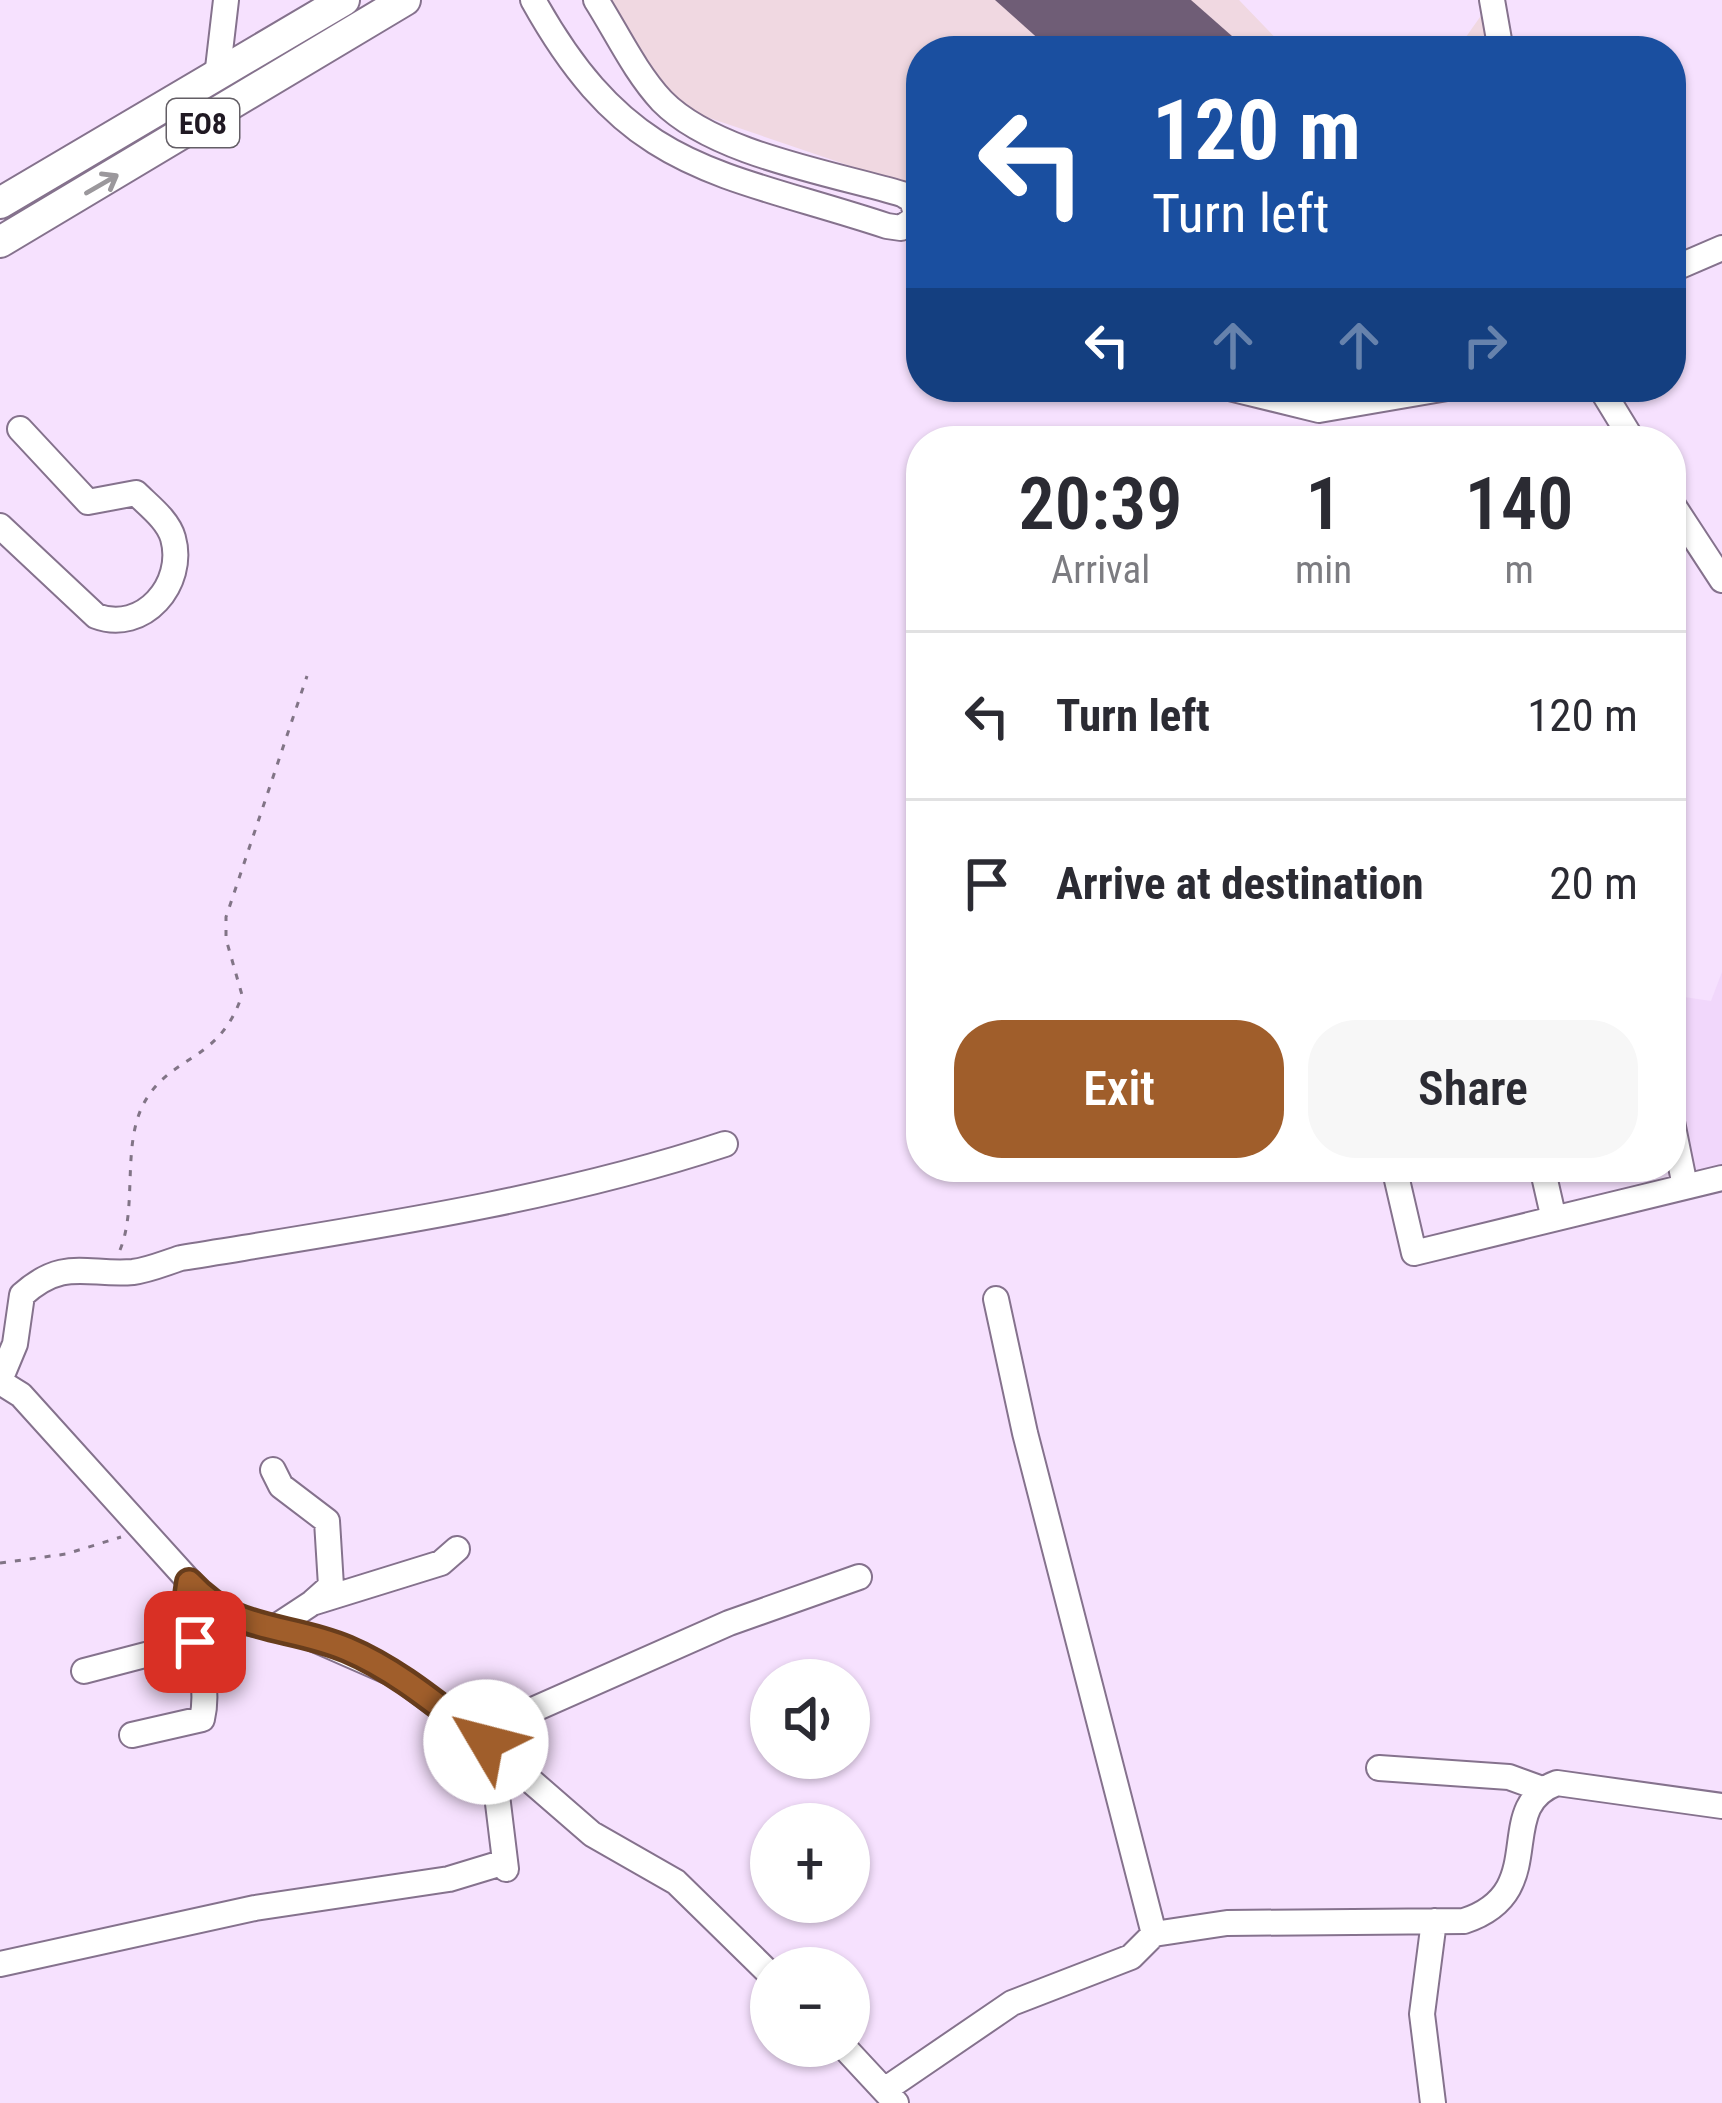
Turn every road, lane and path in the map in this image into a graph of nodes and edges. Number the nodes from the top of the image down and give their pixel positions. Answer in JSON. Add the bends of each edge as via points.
{"nodes":[{"id":1,"x":226,"y":0,"type":"edge"},
{"id":2,"x":344,"y":0,"type":"edge"},
{"id":3,"x":405,"y":0,"type":"edge"},
{"id":4,"x":533,"y":0,"type":"edge"},
{"id":5,"x":596,"y":0,"type":"edge"},
{"id":6,"x":1492,"y":0,"type":"edge"},
{"id":7,"x":1498,"y":36,"type":"edge"},
{"id":8,"x":218,"y":76,"type":"junction"},
{"id":9,"x":906,"y":196,"type":"edge"},
{"id":10,"x":0,"y":203,"type":"edge"},
{"id":11,"x":906,"y":226,"type":"edge"},
{"id":12,"x":0,"y":242,"type":"edge"},
{"id":13,"x":1722,"y":248,"type":"edge"},
{"id":14,"x":1686,"y":264,"type":"edge"},
{"id":15,"x":1286,"y":402,"type":"edge"},
{"id":16,"x":1366,"y":402,"type":"edge"},
{"id":17,"x":20,"y":429,"type":"dead end"},
{"id":18,"x":1686,"y":525,"type":"edge"},
{"id":19,"x":0,"y":526,"type":"edge"},
{"id":20,"x":1722,"y":580,"type":"edge"},
{"id":21,"x":307,"y":676,"type":"dead end"},
{"id":22,"x":725,"y":1144,"type":"dead end"},
{"id":23,"x":1722,"y":1178,"type":"edge"},
{"id":24,"x":1397,"y":1182,"type":"edge"},
{"id":25,"x":1545,"y":1182,"type":"edge"},
{"id":26,"x":1684,"y":1182,"type":"edge"},
{"id":27,"x":1685,"y":1186,"type":"junction"},
{"id":28,"x":1553,"y":1215,"type":"junction"},
{"id":29,"x":101,"y":1268,"type":"junction"},
{"id":30,"x":996,"y":1299,"type":"dead end"},
{"id":31,"x":0,"y":1381,"type":"edge"},
{"id":32,"x":274,"y":1470,"type":"dead end"},
{"id":33,"x":138,"y":1526,"type":"junction"},
{"id":34,"x":457,"y":1550,"type":"dead end"},
{"id":35,"x":0,"y":1563,"type":"edge"},
{"id":36,"x":859,"y":1577,"type":"dead end"},
{"id":37,"x":189,"y":1582,"type":"junction"},
{"id":38,"x":312,"y":1604,"type":"junction"},
{"id":39,"x":274,"y":1628,"type":"junction"},
{"id":40,"x":195,"y":1642,"type":"junction"},
{"id":41,"x":84,"y":1671,"type":"dead end"},
{"id":42,"x":132,"y":1735,"type":"dead end"},
{"id":43,"x":484,"y":1741,"type":"junction"},
{"id":44,"x":1379,"y":1768,"type":"dead end"},
{"id":45,"x":1542,"y":1789,"type":"junction"},
{"id":46,"x":1722,"y":1806,"type":"edge"},
{"id":47,"x":1434,"y":1921,"type":"junction"},
{"id":48,"x":1154,"y":1934,"type":"junction"},
{"id":49,"x":750,"y":1954,"type":"edge"},
{"id":50,"x":0,"y":1964,"type":"edge"},
{"id":51,"x":863,"y":2067,"type":"edge"},
{"id":52,"x":891,"y":2096,"type":"edge"},
{"id":53,"x":1432,"y":2103,"type":"edge"}],
"edges":[{"from":1,"to":8,"type":"street"},
{"from":2,"to":8,"type":"main road","number":"ΕΟ8"},
{"from":12,"to":3,"type":"main road","number":"ΕΟ8","one_way":true},
{"from":4,"to":11,"type":"street","via":[[574,65],[658,148],[740,182]]},
{"from":5,"to":9,"type":"street","via":[[644,76],[686,121]]},
{"from":6,"to":7,"type":"street"},
{"from":8,"to":10,"type":"main road","number":"ΕΟ8"},
{"from":13,"to":14,"type":"street"},
{"from":15,"to":16,"type":"street","via":[[1319,410]]},
{"from":17,"to":19,"type":"street","via":[[88,502],[136,493],[173,538],[175,564],[156,599],[132,622],[115,624],[96,616]]},
{"from":18,"to":20,"type":"street"},
{"from":21,"to":29,"type":"path","via":[[229,900],[226,939],[242,995],[238,1009],[210,1048],[148,1095],[122,1247]]},
{"from":22,"to":29,"type":"street","via":[[460,1212],[139,1271]]},
{"from":23,"to":27,"type":"street"},
{"from":24,"to":28,"type":"street","via":[[1414,1253]]},
{"from":25,"to":28,"type":"street"},
{"from":26,"to":27,"type":"street"},
{"from":27,"to":28,"type":"street"},
{"from":29,"to":31,"type":"street","via":[[54,1275],[22,1295]]},
{"from":30,"to":48,"type":"street"},
{"from":31,"to":33,"type":"street"},
{"from":32,"to":38,"type":"street","via":[[280,1486],[327,1521],[331,1586]]},
{"from":33,"to":35,"type":"path","via":[[103,1544]]},
{"from":33,"to":37,"type":"street"},
{"from":34,"to":38,"type":"street","via":[[441,1563]]},
{"from":36,"to":43,"type":"street","via":[[729,1622]]},
{"from":37,"to":39,"type":"street","via":[[234,1620]]},
{"from":37,"to":40,"type":"street"},
{"from":38,"to":39,"type":"street"},
{"from":39,"to":43,"type":"street","via":[[350,1650]]},
{"from":40,"to":41,"type":"street"},
{"from":40,"to":42,"type":"street","via":[[207,1699],[202,1719]]},
{"from":43,"to":49,"type":"street","via":[[592,1834],[676,1882]]},
{"from":43,"to":50,"type":"street","via":[[505,1865]]},
{"from":44,"to":45,"type":"street","via":[[1509,1778]]},
{"from":45,"to":46,"type":"street","via":[[1577,1784]]},
{"from":45,"to":47,"type":"street","via":[[1530,1803],[1504,1900],[1464,1921]]},
{"from":47,"to":48,"type":"street","via":[[1227,1922]]},
{"from":47,"to":53,"type":"street","via":[[1422,2014]]},
{"from":48,"to":52,"type":"street","via":[[1131,1957],[1012,2003]]},
{"from":51,"to":52,"type":"street"}]}
